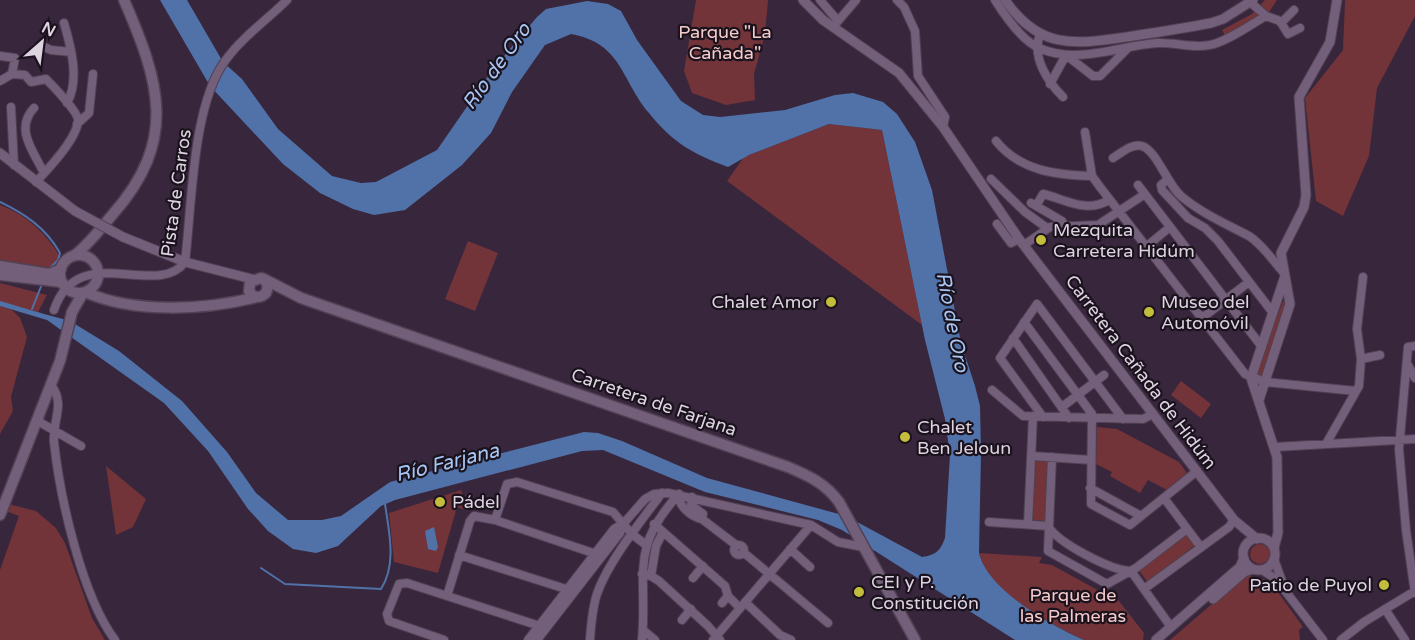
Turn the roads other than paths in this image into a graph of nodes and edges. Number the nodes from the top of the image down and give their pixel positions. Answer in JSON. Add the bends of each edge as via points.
{"nodes":[{"id":1,"x":124,"y":0,"type":"edge"},
{"id":2,"x":287,"y":0,"type":"edge"},
{"id":3,"x":803,"y":0,"type":"edge"},
{"id":4,"x":820,"y":0,"type":"edge"},
{"id":5,"x":856,"y":0,"type":"edge"},
{"id":6,"x":995,"y":0,"type":"edge"},
{"id":7,"x":1005,"y":0,"type":"edge"},
{"id":8,"x":1337,"y":0,"type":"edge"},
{"id":9,"x":903,"y":1,"type":"edge"},
{"id":10,"x":1252,"y":1,"type":"edge"},
{"id":11,"x":1294,"y":10,"type":"dead end"},
{"id":12,"x":1266,"y":16,"type":"junction"},
{"id":13,"x":64,"y":23,"type":"dead end"},
{"id":14,"x":1281,"y":23,"type":"junction"},
{"id":15,"x":836,"y":24,"type":"junction"},
{"id":16,"x":1300,"y":28,"type":"dead end"},
{"id":17,"x":1040,"y":34,"type":"junction"},
{"id":18,"x":1038,"y":47,"type":"junction"},
{"id":19,"x":36,"y":48,"type":"dead end"},
{"id":20,"x":1128,"y":48,"type":"junction"},
{"id":21,"x":71,"y":52,"type":"junction"},
{"id":22,"x":1066,"y":55,"type":"junction"},
{"id":23,"x":0,"y":56,"type":"edge"},
{"id":24,"x":12,"y":74,"type":"junction"},
{"id":25,"x":93,"y":74,"type":"dead end"},
{"id":26,"x":0,"y":81,"type":"edge"},
{"id":27,"x":1050,"y":84,"type":"junction"},
{"id":28,"x":1063,"y":97,"type":"dead end"},
{"id":29,"x":67,"y":103,"type":"junction"},
{"id":30,"x":11,"y":107,"type":"dead end"},
{"id":31,"x":34,"y":108,"type":"dead end"},
{"id":32,"x":77,"y":124,"type":"junction"},
{"id":33,"x":943,"y":126,"type":"junction"},
{"id":34,"x":1085,"y":132,"type":"dead end"},
{"id":35,"x":996,"y":141,"type":"dead end"},
{"id":36,"x":0,"y":153,"type":"edge"},
{"id":37,"x":1113,"y":159,"type":"dead end"},
{"id":38,"x":14,"y":165,"type":"junction"},
{"id":39,"x":44,"y":173,"type":"junction"},
{"id":40,"x":1092,"y":176,"type":"junction"},
{"id":41,"x":991,"y":179,"type":"dead end"},
{"id":42,"x":1167,"y":180,"type":"junction"},
{"id":43,"x":36,"y":182,"type":"junction"},
{"id":44,"x":1138,"y":185,"type":"dead end"},
{"id":45,"x":1145,"y":194,"type":"junction"},
{"id":46,"x":1108,"y":200,"type":"junction"},
{"id":47,"x":1119,"y":212,"type":"junction"},
{"id":48,"x":997,"y":224,"type":"dead end"},
{"id":49,"x":1065,"y":226,"type":"junction"},
{"id":50,"x":1047,"y":228,"type":"junction"},
{"id":51,"x":1170,"y":228,"type":"junction"},
{"id":52,"x":92,"y":240,"type":"junction"},
{"id":53,"x":1022,"y":242,"type":"junction"},
{"id":54,"x":1147,"y":246,"type":"junction"},
{"id":55,"x":75,"y":255,"type":"junction"},
{"id":56,"x":92,"y":259,"type":"junction"},
{"id":57,"x":185,"y":262,"type":"junction"},
{"id":58,"x":0,"y":266,"type":"edge"},
{"id":59,"x":61,"y":269,"type":"junction"},
{"id":60,"x":16,"y":274,"type":"junction"},
{"id":61,"x":0,"y":275,"type":"edge"},
{"id":62,"x":1285,"y":275,"type":"junction"},
{"id":63,"x":45,"y":277,"type":"junction"},
{"id":64,"x":1363,"y":277,"type":"dead end"},
{"id":65,"x":97,"y":279,"type":"junction"},
{"id":66,"x":264,"y":279,"type":"junction"},
{"id":67,"x":1249,"y":282,"type":"junction"},
{"id":68,"x":250,"y":284,"type":"junction"},
{"id":69,"x":65,"y":287,"type":"junction"},
{"id":70,"x":84,"y":292,"type":"junction"},
{"id":71,"x":260,"y":296,"type":"junction"},
{"id":72,"x":301,"y":298,"type":"junction"},
{"id":73,"x":105,"y":299,"type":"junction"},
{"id":74,"x":1226,"y":300,"type":"junction"},
{"id":75,"x":226,"y":301,"type":"junction"},
{"id":76,"x":54,"y":310,"type":"dead end"},
{"id":77,"x":72,"y":312,"type":"junction"},
{"id":78,"x":1274,"y":313,"type":"junction"},
{"id":79,"x":1202,"y":318,"type":"junction"},
{"id":80,"x":1024,"y":322,"type":"junction"},
{"id":81,"x":1013,"y":338,"type":"junction"},
{"id":82,"x":1262,"y":347,"type":"junction"},
{"id":83,"x":1412,"y":347,"type":"edge"},
{"id":84,"x":1380,"y":355,"type":"dead end"},
{"id":85,"x":1361,"y":359,"type":"junction"},
{"id":86,"x":1408,"y":365,"type":"junction"},
{"id":87,"x":1104,"y":375,"type":"dead end"},
{"id":88,"x":1251,"y":378,"type":"junction"},
{"id":89,"x":1415,"y":378,"type":"edge"},
{"id":90,"x":1095,"y":382,"type":"junction"},
{"id":91,"x":1265,"y":382,"type":"junction"},
{"id":92,"x":51,"y":385,"type":"junction"},
{"id":93,"x":992,"y":390,"type":"dead end"},
{"id":94,"x":1356,"y":391,"type":"junction"},
{"id":95,"x":1078,"y":394,"type":"junction"},
{"id":96,"x":1259,"y":400,"type":"junction"},
{"id":97,"x":1062,"y":406,"type":"junction"},
{"id":98,"x":1153,"y":414,"type":"junction"},
{"id":99,"x":1034,"y":416,"type":"junction"},
{"id":100,"x":1043,"y":417,"type":"junction"},
{"id":101,"x":1069,"y":418,"type":"junction"},
{"id":102,"x":1093,"y":419,"type":"junction"},
{"id":103,"x":1123,"y":419,"type":"junction"},
{"id":104,"x":36,"y":420,"type":"junction"},
{"id":105,"x":54,"y":430,"type":"junction"},
{"id":106,"x":1399,"y":439,"type":"junction"},
{"id":107,"x":1415,"y":439,"type":"edge"},
{"id":108,"x":1326,"y":444,"type":"junction"},
{"id":109,"x":81,"y":446,"type":"dead end"},
{"id":110,"x":1275,"y":447,"type":"junction"},
{"id":111,"x":1032,"y":456,"type":"junction"},
{"id":112,"x":1052,"y":457,"type":"junction"},
{"id":113,"x":1091,"y":460,"type":"junction"},
{"id":114,"x":1197,"y":471,"type":"junction"},
{"id":115,"x":1090,"y":488,"type":"junction"},
{"id":116,"x":662,"y":493,"type":"junction"},
{"id":117,"x":679,"y":494,"type":"junction"},
{"id":118,"x":692,"y":497,"type":"junction"},
{"id":119,"x":1164,"y":498,"type":"junction"},
{"id":120,"x":0,"y":514,"type":"edge"},
{"id":121,"x":1141,"y":516,"type":"junction"},
{"id":122,"x":702,"y":519,"type":"junction"},
{"id":123,"x":495,"y":520,"type":"junction"},
{"id":124,"x":989,"y":522,"type":"dead end"},
{"id":125,"x":624,"y":523,"type":"junction"},
{"id":126,"x":1236,"y":523,"type":"junction"},
{"id":127,"x":654,"y":524,"type":"junction"},
{"id":128,"x":1028,"y":524,"type":"junction"},
{"id":129,"x":811,"y":525,"type":"junction"},
{"id":130,"x":1048,"y":526,"type":"junction"},
{"id":131,"x":1278,"y":526,"type":"junction"},
{"id":132,"x":1187,"y":529,"type":"junction"},
{"id":133,"x":663,"y":532,"type":"junction"},
{"id":134,"x":632,"y":534,"type":"junction"},
{"id":135,"x":1260,"y":539,"type":"junction"},
{"id":136,"x":862,"y":544,"type":"junction"},
{"id":137,"x":646,"y":545,"type":"junction"},
{"id":138,"x":1200,"y":546,"type":"junction"},
{"id":139,"x":1274,"y":548,"type":"junction"},
{"id":140,"x":790,"y":549,"type":"junction"},
{"id":141,"x":459,"y":555,"type":"junction"},
{"id":142,"x":599,"y":555,"type":"junction"},
{"id":143,"x":1244,"y":555,"type":"junction"},
{"id":144,"x":1274,"y":559,"type":"junction"},
{"id":145,"x":703,"y":566,"type":"junction"},
{"id":146,"x":810,"y":567,"type":"dead end"},
{"id":147,"x":1258,"y":570,"type":"junction"},
{"id":148,"x":1131,"y":571,"type":"junction"},
{"id":149,"x":588,"y":574,"type":"junction"},
{"id":150,"x":642,"y":574,"type":"junction"},
{"id":151,"x":770,"y":574,"type":"junction"},
{"id":152,"x":651,"y":576,"type":"junction"},
{"id":153,"x":693,"y":578,"type":"dead end"},
{"id":154,"x":602,"y":584,"type":"junction"},
{"id":155,"x":1144,"y":589,"type":"junction"},
{"id":156,"x":1284,"y":589,"type":"junction"},
{"id":157,"x":570,"y":591,"type":"junction"},
{"id":158,"x":1415,"y":592,"type":"edge"},
{"id":159,"x":447,"y":596,"type":"junction"},
{"id":160,"x":728,"y":596,"type":"junction"},
{"id":161,"x":722,"y":603,"type":"dead end"},
{"id":162,"x":742,"y":605,"type":"junction"},
{"id":163,"x":691,"y":609,"type":"junction"},
{"id":164,"x":1385,"y":609,"type":"junction"},
{"id":165,"x":682,"y":620,"type":"dead end"},
{"id":166,"x":828,"y":623,"type":"dead end"},
{"id":167,"x":543,"y":627,"type":"junction"},
{"id":168,"x":1172,"y":627,"type":"junction"},
{"id":169,"x":643,"y":630,"type":"junction"},
{"id":170,"x":716,"y":639,"type":"edge"},
{"id":171,"x":115,"y":640,"type":"edge"},
{"id":172,"x":444,"y":640,"type":"edge"},
{"id":173,"x":528,"y":640,"type":"edge"},
{"id":174,"x":537,"y":640,"type":"edge"},
{"id":175,"x":590,"y":640,"type":"edge"},
{"id":176,"x":642,"y":640,"type":"edge"},
{"id":177,"x":655,"y":640,"type":"edge"},
{"id":178,"x":791,"y":640,"type":"edge"},
{"id":179,"x":915,"y":640,"type":"edge"},
{"id":180,"x":1156,"y":640,"type":"edge"},
{"id":181,"x":1165,"y":640,"type":"edge"},
{"id":182,"x":1323,"y":640,"type":"edge"},
{"id":183,"x":1341,"y":640,"type":"edge"},
{"id":184,"x":1405,"y":640,"type":"edge"}],
"edges":[{"from":1,"to":52,"type":"main road","via":[[151,67],[157,93],[156,126],[148,161],[136,188]]},
{"from":2,"to":57,"type":"street","name":"Pista de Carros","via":[[224,62],[210,86],[201,118]]},
{"from":3,"to":15,"type":"street","name":"Carretera Cañada de Hidúm"},
{"from":4,"to":15,"type":"street"},
{"from":5,"to":15,"type":"street"},
{"from":6,"to":18,"type":"street"},
{"from":7,"to":17,"type":"street","via":[[1023,23]]},
{"from":8,"to":62,"type":"street","via":[[1330,42],[1299,97],[1306,195],[1304,207],[1284,244],[1281,257]]},
{"from":9,"to":33,"type":"street","via":[[917,39],[918,76],[945,117]]},
{"from":10,"to":12,"type":"street"},
{"from":10,"to":17,"type":"street","via":[[1210,23],[1095,41],[1068,43]]},
{"from":11,"to":14,"type":"street"},
{"from":12,"to":14,"type":"street"},
{"from":12,"to":20,"type":"street","via":[[1217,43],[1158,43]]},
{"from":13,"to":21,"type":"street"},
{"from":14,"to":16,"type":"street","via":[[1288,34]]},
{"from":15,"to":33,"type":"street","name":"Carretera Cañada de Hidúm","via":[[893,67]]},
{"from":17,"to":18,"type":"street"},
{"from":18,"to":22,"type":"street"},
{"from":18,"to":27,"type":"street"},
{"from":19,"to":21,"type":"street"},
{"from":20,"to":22,"type":"street"},
{"from":20,"to":22,"type":"street","via":[[1100,76],[1093,76]]},
{"from":21,"to":29,"type":"street","via":[[73,90]]},
{"from":22,"to":27,"type":"street"},
{"from":23,"to":24,"type":"street","via":[[15,58]]},
{"from":24,"to":26,"type":"street"},
{"from":24,"to":29,"type":"street","via":[[25,75],[31,82],[46,79]]},
{"from":25,"to":32,"type":"street","via":[[89,113]]},
{"from":27,"to":28,"type":"street"},
{"from":29,"to":32,"type":"street"},
{"from":30,"to":38,"type":"street"},
{"from":31,"to":39,"type":"street","via":[[26,119],[25,130]]},
{"from":32,"to":39,"type":"street"},
{"from":33,"to":53,"type":"street","name":"Carretera Cañada de Hidúm"},
{"from":34,"to":40,"type":"street"},
{"from":35,"to":40,"type":"street","via":[[1010,155],[1041,171]]},
{"from":36,"to":38,"type":"street"},
{"from":37,"to":42,"type":"street","via":[[1133,146],[1144,146]]},
{"from":38,"to":43,"type":"street"},
{"from":39,"to":43,"type":"street"},
{"from":40,"to":46,"type":"street"},
{"from":41,"to":50,"type":"street"},
{"from":42,"to":62,"type":"street","via":[[1187,200],[1254,240]]},
{"from":42,"to":67,"type":"street","via":[[1161,185],[1162,190],[1188,218],[1211,233]]},
{"from":43,"to":57,"type":"street","bridge":true,"via":[[75,212]]},
{"from":44,"to":45,"type":"street"},
{"from":45,"to":47,"type":"street"},
{"from":45,"to":51,"type":"street"},
{"from":46,"to":47,"type":"street"},
{"from":46,"to":49,"type":"street","via":[[1097,206],[1084,206],[1043,194],[1034,204]]},
{"from":47,"to":49,"type":"street","via":[[1098,225]]},
{"from":47,"to":54,"type":"street"},
{"from":48,"to":53,"type":"street","via":[[1011,243]]},
{"from":49,"to":50,"type":"street"},
{"from":50,"to":53,"type":"street"},
{"from":51,"to":54,"type":"street"},
{"from":51,"to":74,"type":"street"},
{"from":52,"to":55,"type":"main road"},
{"from":52,"to":56,"type":"main road"},
{"from":53,"to":98,"type":"street","name":"Carretera Cañada de Hidúm"},
{"from":54,"to":79,"type":"street"},
{"from":55,"to":56,"type":"main road"},
{"from":55,"to":59,"type":"main road","via":[[64,261]]},
{"from":56,"to":65,"type":"main road"},
{"from":57,"to":65,"type":"street","name":"Pista de Carros","via":[[168,274]]},
{"from":57,"to":68,"type":"street"},
{"from":58,"to":60,"type":"main road"},
{"from":59,"to":63,"type":"main road"},
{"from":59,"to":69,"type":"main road"},
{"from":60,"to":61,"type":"main road"},
{"from":60,"to":63,"type":"main road"},
{"from":62,"to":78,"type":"street"},
{"from":62,"to":91,"type":"street","via":[[1290,304]]},
{"from":63,"to":69,"type":"main road"},
{"from":64,"to":85,"type":"street","via":[[1358,324]]},
{"from":65,"to":69,"type":"street","name":"Pista de Carros","via":[[76,279]]},
{"from":65,"to":70,"type":"main road"},
{"from":65,"to":73,"type":"main road"},
{"from":66,"to":68,"type":"main road"},
{"from":66,"to":71,"type":"main road","via":[[268,290]]},
{"from":66,"to":72,"type":"main road","name":"Carretera de Farjana"},
{"from":67,"to":74,"type":"street"},
{"from":67,"to":78,"type":"street"},
{"from":68,"to":71,"type":"main road","via":[[251,294]]},
{"from":68,"to":75,"type":"main road","name":"Carretera de Farjana"},
{"from":69,"to":70,"type":"main road","name":"Carretera de Farjana"},
{"from":69,"to":76,"type":"street"},
{"from":69,"to":77,"type":"main road"},
{"from":70,"to":73,"type":"main road","name":"Carretera de Farjana"},
{"from":70,"to":77,"type":"main road"},
{"from":71,"to":72,"type":"main road","name":"Carretera de Farjana"},
{"from":71,"to":75,"type":"main road","name":"Carretera de Farjana"},
{"from":72,"to":136,"type":"main road","name":"Carretera de Farjana","via":[[788,467],[824,485]]},
{"from":73,"to":75,"type":"main road","name":"Carretera de Farjana","via":[[152,308]]},
{"from":74,"to":79,"type":"street"},
{"from":74,"to":82,"type":"street"},
{"from":77,"to":92,"type":"main road"},
{"from":78,"to":82,"type":"street"},
{"from":79,"to":88,"type":"street"},
{"from":80,"to":81,"type":"street"},
{"from":80,"to":90,"type":"street","via":[[1037,304]]},
{"from":80,"to":95,"type":"street"},
{"from":81,"to":97,"type":"street"},
{"from":81,"to":100,"type":"street","via":[[1000,358]]},
{"from":82,"to":88,"type":"street"},
{"from":83,"to":86,"type":"street"},
{"from":84,"to":85,"type":"street"},
{"from":85,"to":94,"type":"street"},
{"from":86,"to":89,"type":"street"},
{"from":86,"to":106,"type":"street"},
{"from":87,"to":90,"type":"street"},
{"from":88,"to":91,"type":"street"},
{"from":88,"to":96,"type":"street"},
{"from":90,"to":95,"type":"street"},
{"from":90,"to":103,"type":"street"},
{"from":91,"to":94,"type":"street"},
{"from":91,"to":96,"type":"street"},
{"from":92,"to":104,"type":"main road"},
{"from":92,"to":105,"type":"street","via":[[59,399]]},
{"from":93,"to":99,"type":"street","via":[[1019,414]]},
{"from":94,"to":108,"type":"street"},
{"from":95,"to":97,"type":"street"},
{"from":95,"to":102,"type":"street"},
{"from":96,"to":110,"type":"street"},
{"from":97,"to":101,"type":"street"},
{"from":98,"to":103,"type":"street","via":[[1143,419]]},
{"from":98,"to":114,"type":"street","name":"Carretera Cañada de Hidúm"},
{"from":99,"to":100,"type":"street"},
{"from":99,"to":111,"type":"street"},
{"from":100,"to":101,"type":"street"},
{"from":101,"to":102,"type":"street"},
{"from":102,"to":103,"type":"street"},
{"from":102,"to":113,"type":"street"},
{"from":104,"to":105,"type":"street"},
{"from":104,"to":120,"type":"main road"},
{"from":105,"to":109,"type":"street"},
{"from":105,"to":171,"type":"street","via":[[70,526],[92,598]]},
{"from":106,"to":107,"type":"street"},
{"from":106,"to":108,"type":"street"},
{"from":106,"to":158,"type":"street"},
{"from":108,"to":110,"type":"street"},
{"from":110,"to":131,"type":"street"},
{"from":111,"to":112,"type":"street"},
{"from":111,"to":128,"type":"street"},
{"from":112,"to":113,"type":"street"},
{"from":112,"to":130,"type":"street"},
{"from":113,"to":115,"type":"street"},
{"from":114,"to":119,"type":"street"},
{"from":114,"to":126,"type":"street","name":"Carretera Cañada de Hidúm"},
{"from":115,"to":121,"type":"street"},
{"from":115,"to":121,"type":"street","via":[[1089,500],[1095,508],[1128,525]]},
{"from":116,"to":117,"type":"street"},
{"from":116,"to":125,"type":"street","via":[[645,500]]},
{"from":116,"to":134,"type":"street"},
{"from":117,"to":118,"type":"street"},
{"from":117,"to":122,"type":"street","via":[[682,507]]},
{"from":117,"to":127,"type":"street"},
{"from":118,"to":122,"type":"street","via":[[691,505],[703,514]]},
{"from":118,"to":129,"type":"street"},
{"from":119,"to":121,"type":"street"},
{"from":119,"to":132,"type":"street"},
{"from":122,"to":151,"type":"street","via":[[736,545],[735,553],[743,552]]},
{"from":123,"to":125,"type":"street","via":[[509,482],[517,482],[613,512]]},
{"from":123,"to":141,"type":"street","via":[[474,516]]},
{"from":123,"to":142,"type":"street"},
{"from":124,"to":128,"type":"street"},
{"from":125,"to":134,"type":"street"},
{"from":125,"to":142,"type":"street","via":[[616,526]]},
{"from":126,"to":135,"type":"street"},
{"from":126,"to":138,"type":"street"},
{"from":126,"to":143,"type":"street"},
{"from":127,"to":133,"type":"street"},
{"from":127,"to":137,"type":"street"},
{"from":128,"to":130,"type":"street"},
{"from":129,"to":136,"type":"street","via":[[838,542]]},
{"from":129,"to":140,"type":"street"},
{"from":130,"to":148,"type":"street","via":[[1054,536],[1115,569]]},
{"from":130,"to":148,"type":"street","via":[[1049,553],[1109,584]]},
{"from":131,"to":135,"type":"street"},
{"from":131,"to":139,"type":"street"},
{"from":132,"to":138,"type":"street"},
{"from":132,"to":148,"type":"street"},
{"from":133,"to":145,"type":"street"},
{"from":133,"to":152,"type":"street","via":[[656,546]]},
{"from":134,"to":137,"type":"street"},
{"from":134,"to":154,"type":"street"},
{"from":135,"to":139,"type":"street"},
{"from":135,"to":143,"type":"street","via":[[1248,543]]},
{"from":136,"to":179,"type":"main road","name":"Carretera de Farjana"},
{"from":137,"to":150,"type":"street"},
{"from":138,"to":155,"type":"street"},
{"from":139,"to":144,"type":"street"},
{"from":140,"to":146,"type":"street"},
{"from":140,"to":151,"type":"street"},
{"from":141,"to":157,"type":"street"},
{"from":141,"to":159,"type":"street"},
{"from":142,"to":149,"type":"street"},
{"from":142,"to":157,"type":"street"},
{"from":143,"to":147,"type":"street"},
{"from":143,"to":168,"type":"street","via":[[1240,567]]},
{"from":144,"to":147,"type":"street","via":[[1270,566]]},
{"from":144,"to":156,"type":"street"},
{"from":145,"to":153,"type":"street"},
{"from":145,"to":160,"type":"street","via":[[725,586]]},
{"from":147,"to":156,"type":"street","via":[[1273,575]]},
{"from":147,"to":181,"type":"street","via":[[1244,572]]},
{"from":148,"to":155,"type":"street"},
{"from":149,"to":154,"type":"street"},
{"from":149,"to":157,"type":"street"},
{"from":150,"to":152,"type":"street"},
{"from":150,"to":169,"type":"street"},
{"from":151,"to":162,"type":"street"},
{"from":151,"to":166,"type":"street"},
{"from":152,"to":163,"type":"street"},
{"from":154,"to":175,"type":"street","via":[[595,601]]},
{"from":155,"to":168,"type":"street"},
{"from":156,"to":182,"type":"street"},
{"from":157,"to":167,"type":"street"},
{"from":158,"to":164,"type":"street"},
{"from":159,"to":167,"type":"street"},
{"from":159,"to":172,"type":"street","via":[[399,584],[387,614],[389,621]]},
{"from":160,"to":161,"type":"street"},
{"from":160,"to":162,"type":"street"},
{"from":162,"to":170,"type":"street"},
{"from":162,"to":178,"type":"street"},
{"from":163,"to":165,"type":"street"},
{"from":163,"to":170,"type":"street"},
{"from":164,"to":183,"type":"street"},
{"from":164,"to":184,"type":"street"},
{"from":167,"to":173,"type":"street"},
{"from":167,"to":174,"type":"street"},
{"from":168,"to":180,"type":"street"},
{"from":169,"to":176,"type":"street"},
{"from":169,"to":177,"type":"street"}]}
